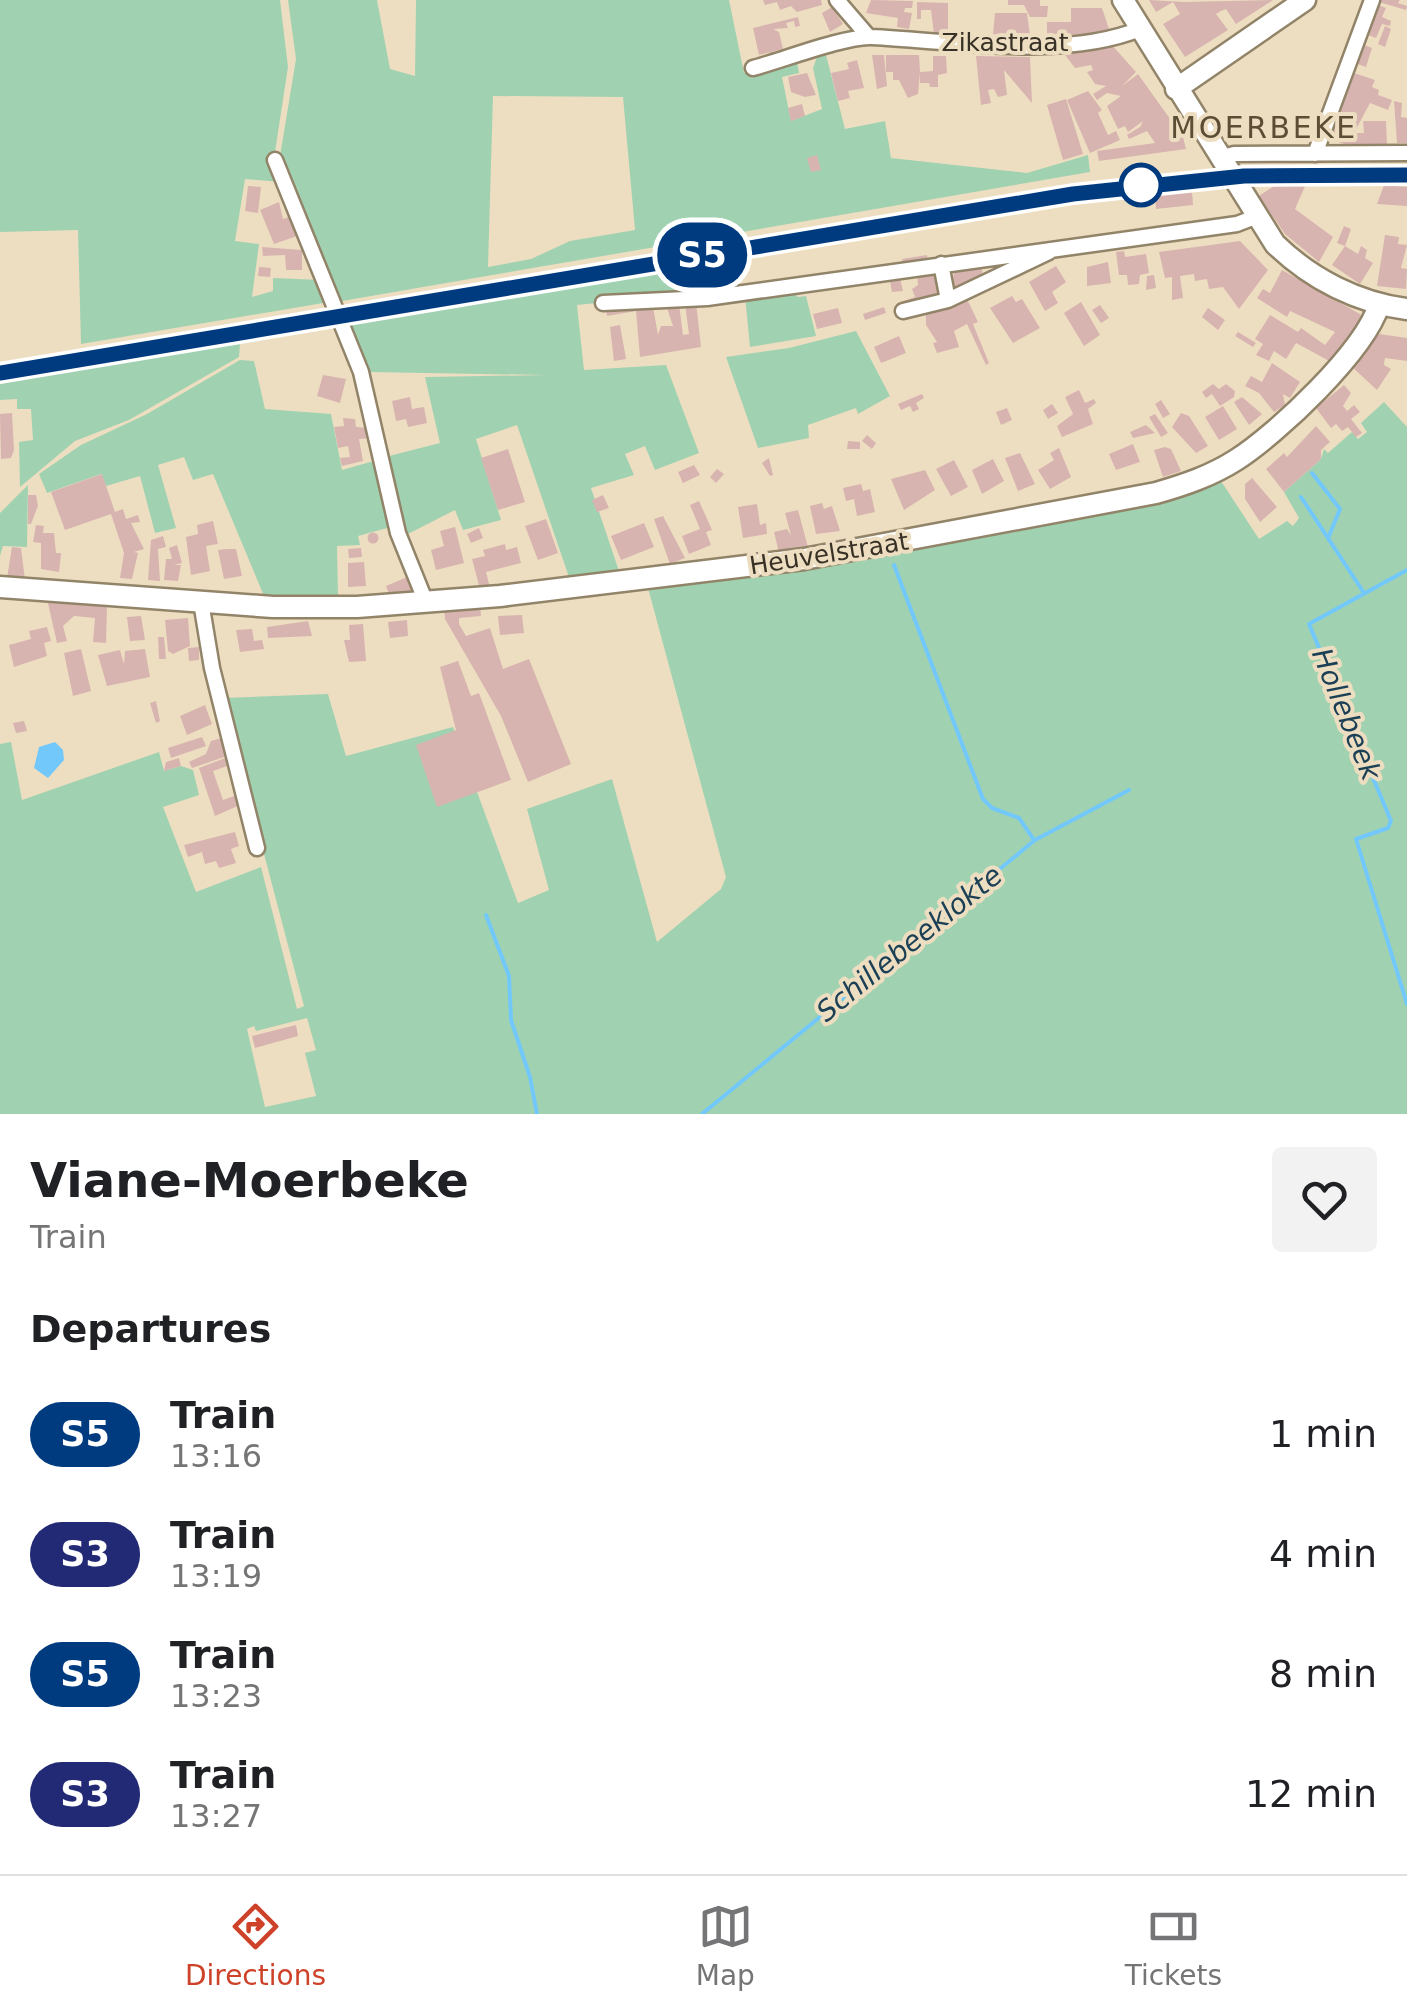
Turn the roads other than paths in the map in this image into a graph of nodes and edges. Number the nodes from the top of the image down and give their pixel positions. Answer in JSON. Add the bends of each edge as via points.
{"nodes":[{"id":1,"x":838,"y":0,"type":"edge"},
{"id":2,"x":1123,"y":0,"type":"edge"},
{"id":3,"x":1306,"y":0,"type":"edge"},
{"id":4,"x":1372,"y":0,"type":"edge"},
{"id":5,"x":1140,"y":29,"type":"junction"},
{"id":6,"x":868,"y":36,"type":"junction"},
{"id":7,"x":752,"y":68,"type":"dead end"},
{"id":8,"x":1176,"y":88,"type":"junction"},
{"id":9,"x":1315,"y":154,"type":"junction"},
{"id":10,"x":1407,"y":154,"type":"edge"},
{"id":11,"x":1219,"y":158,"type":"junction"},
{"id":12,"x":275,"y":160,"type":"dead end"},
{"id":13,"x":1255,"y":217,"type":"junction"},
{"id":14,"x":1051,"y":249,"type":"junction"},
{"id":15,"x":941,"y":264,"type":"junction"},
{"id":16,"x":948,"y":300,"type":"junction"},
{"id":17,"x":602,"y":303,"type":"dead end"},
{"id":18,"x":1379,"y":306,"type":"junction"},
{"id":19,"x":1407,"y":309,"type":"edge"},
{"id":20,"x":903,"y":311,"type":"dead end"},
{"id":21,"x":0,"y":587,"type":"edge"},
{"id":22,"x":425,"y":600,"type":"junction"},
{"id":23,"x":200,"y":602,"type":"junction"},
{"id":24,"x":257,"y":848,"type":"dead end"}],
"edges":[{"from":1,"to":6,"type":"street"},
{"from":2,"to":5,"type":"street"},
{"from":3,"to":8,"type":"street"},
{"from":4,"to":9,"type":"street"},
{"from":5,"to":6,"type":"street","name":"Zikastraat","via":[[1115,39],[1045,44]]},
{"from":5,"to":8,"type":"street"},
{"from":6,"to":7,"type":"street","name":"Zikastraat"},
{"from":8,"to":11,"type":"street"},
{"from":9,"to":10,"type":"street"},
{"from":9,"to":11,"type":"street"},
{"from":11,"to":13,"type":"street"},
{"from":12,"to":22,"type":"street","via":[[362,372],[398,533]]},
{"from":13,"to":14,"type":"street"},
{"from":13,"to":18,"type":"street","via":[[1298,264]]},
{"from":14,"to":15,"type":"street"},
{"from":14,"to":16,"type":"street"},
{"from":15,"to":16,"type":"street"},
{"from":15,"to":17,"type":"street","via":[[707,298]]},
{"from":16,"to":20,"type":"street"},
{"from":18,"to":19,"type":"street"},
{"from":18,"to":22,"type":"street","name":"Heuvelstraat","via":[[1344,363],[1262,440],[1186,485],[804,559]]},
{"from":21,"to":23,"type":"street","name":"Heuvelstraat"},
{"from":22,"to":23,"type":"street","name":"Heuvelstraat","via":[[358,607]]},
{"from":23,"to":24,"type":"street"}]}
